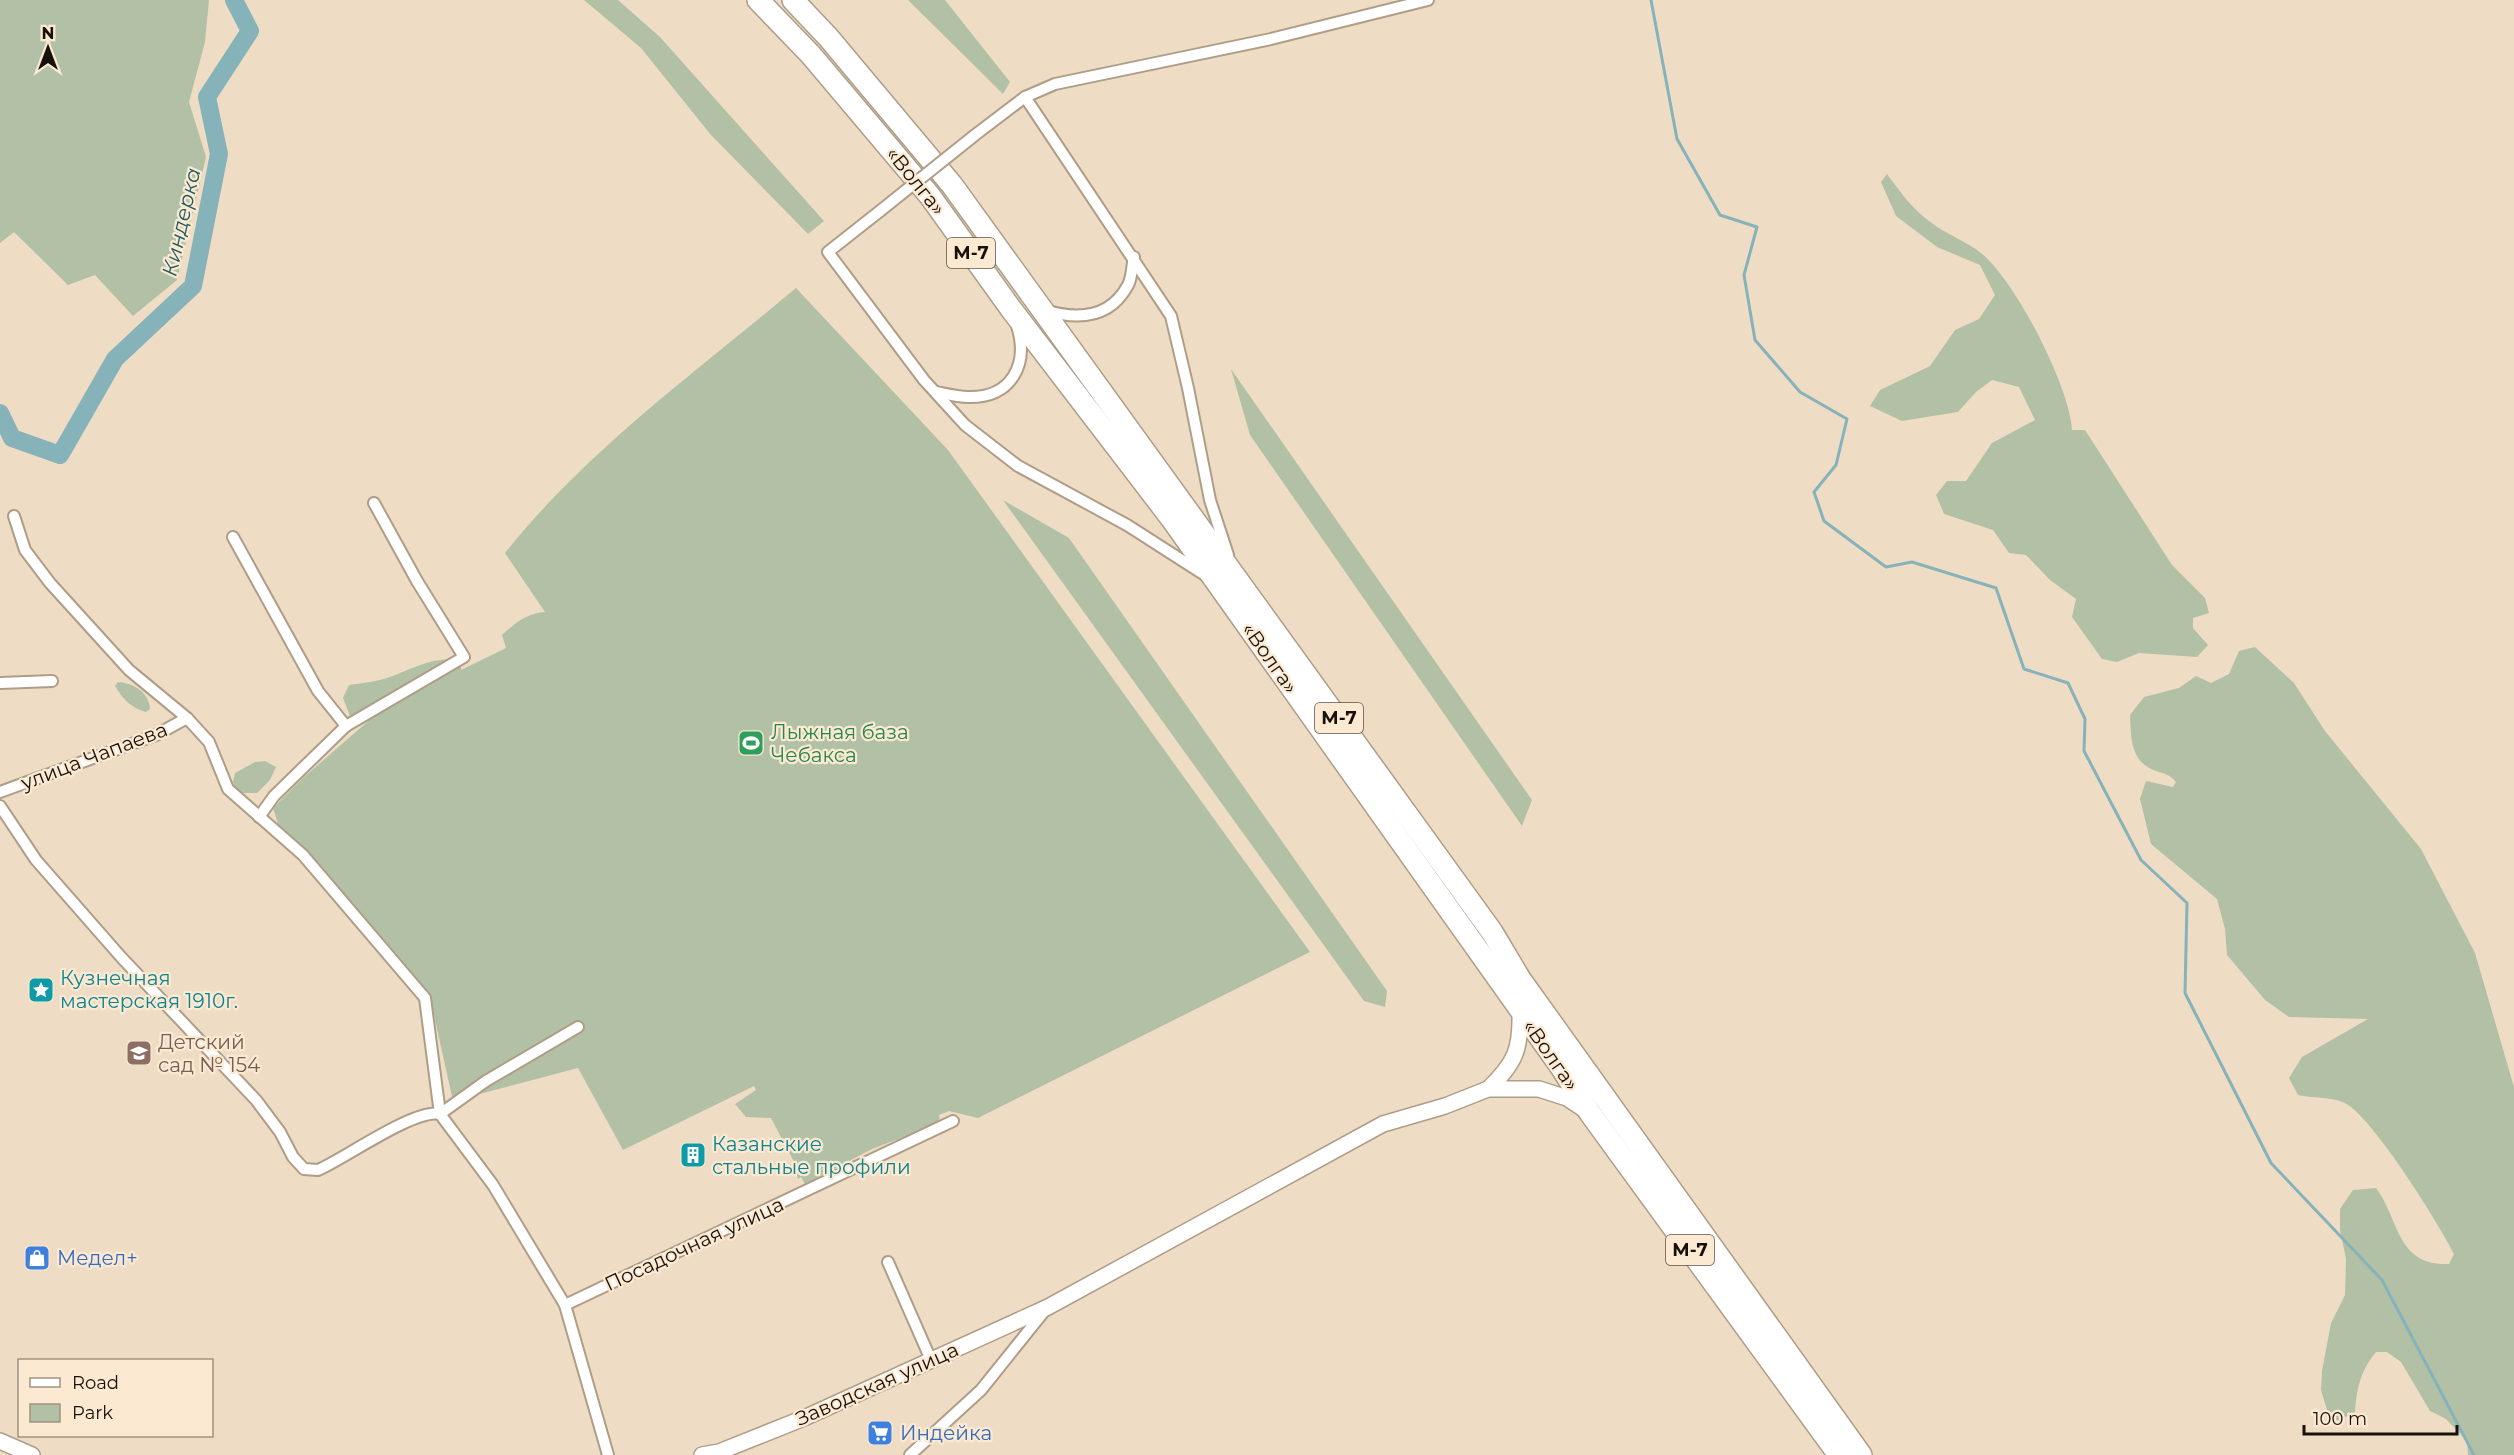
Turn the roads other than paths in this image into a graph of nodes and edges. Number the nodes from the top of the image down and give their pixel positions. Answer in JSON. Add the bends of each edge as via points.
{"nodes":[{"id":1,"x":758,"y":0,"type":"edge"},
{"id":2,"x":793,"y":0,"type":"edge"},
{"id":3,"x":1428,"y":0,"type":"edge"},
{"id":4,"x":1025,"y":97,"type":"junction"},
{"id":5,"x":1134,"y":257,"type":"junction"},
{"id":6,"x":1011,"y":309,"type":"junction"},
{"id":7,"x":1042,"y":309,"type":"junction"},
{"id":8,"x":936,"y":392,"type":"junction"},
{"id":9,"x":374,"y":503,"type":"dead end"},
{"id":10,"x":14,"y":516,"type":"dead end"},
{"id":11,"x":233,"y":537,"type":"dead end"},
{"id":12,"x":1225,"y":577,"type":"junction"},
{"id":13,"x":52,"y":681,"type":"dead end"},
{"id":14,"x":0,"y":683,"type":"edge"},
{"id":15,"x":187,"y":718,"type":"junction"},
{"id":16,"x":346,"y":726,"type":"junction"},
{"id":17,"x":0,"y":792,"type":"edge"},
{"id":18,"x":0,"y":806,"type":"edge"},
{"id":19,"x":259,"y":817,"type":"junction"},
{"id":20,"x":1520,"y":1011,"type":"junction"},
{"id":21,"x":578,"y":1027,"type":"dead end"},
{"id":22,"x":1488,"y":1089,"type":"junction"},
{"id":23,"x":1590,"y":1113,"type":"junction"},
{"id":24,"x":440,"y":1114,"type":"junction"},
{"id":25,"x":953,"y":1121,"type":"dead end"},
{"id":26,"x":888,"y":1262,"type":"dead end"},
{"id":27,"x":565,"y":1305,"type":"junction"},
{"id":28,"x":1048,"y":1307,"type":"junction"},
{"id":29,"x":931,"y":1360,"type":"junction"},
{"id":30,"x":0,"y":1441,"type":"edge"},
{"id":31,"x":32,"y":1455,"type":"edge"},
{"id":32,"x":608,"y":1455,"type":"edge"},
{"id":33,"x":702,"y":1455,"type":"edge"},
{"id":34,"x":910,"y":1455,"type":"edge"},
{"id":35,"x":1839,"y":1455,"type":"edge"},
{"id":36,"x":1861,"y":1455,"type":"edge"}],
"edges":[{"from":1,"to":6,"type":"highway","name":"«Волга»","number":"М-7","via":[[811,55],[930,196]]},
{"from":2,"to":7,"type":"highway","name":"«Волга»","number":"М-7","via":[[952,184]]},
{"from":3,"to":4,"type":"street","via":[[1271,39],[1055,84]]},
{"from":4,"to":5,"type":"street"},
{"from":4,"to":8,"type":"street","bridge":true,"via":[[828,252]]},
{"from":5,"to":7,"type":"street","via":[[1129,284],[1109,308],[1080,316]]},
{"from":5,"to":12,"type":"street","via":[[1171,316]]},
{"from":6,"to":8,"type":"street","via":[[1022,344],[1021,360],[1010,382],[993,393],[969,397]]},
{"from":6,"to":12,"type":"highway","name":"«Волга»","number":"М-7"},
{"from":7,"to":12,"type":"highway","name":"«Волга»","number":"М-7"},
{"from":8,"to":12,"type":"street","via":[[965,425],[1018,466]]},
{"from":9,"to":16,"type":"street","via":[[464,657]]},
{"from":10,"to":15,"type":"street","via":[[25,550],[50,583],[129,670]]},
{"from":11,"to":16,"type":"street","via":[[318,691]]},
{"from":12,"to":20,"type":"highway","name":"«Волга»","number":"М-7"},
{"from":12,"to":36,"type":"highway","name":"«Волга»","number":"М-7","via":[[1492,932],[1526,989]]},
{"from":13,"to":14,"type":"street"},
{"from":15,"to":17,"type":"street","name":"улица Чапаева","via":[[156,735]]},
{"from":15,"to":19,"type":"street","via":[[209,742],[228,789]]},
{"from":16,"to":19,"type":"street","via":[[274,796]]},
{"from":18,"to":24,"type":"street","via":[[36,860],[141,979],[256,1100],[298,1165],[309,1171],[328,1166],[431,1112]]},
{"from":19,"to":24,"type":"street","via":[[303,855],[425,998]]},
{"from":20,"to":22,"type":"street","via":[[1521,1036],[1515,1056],[1506,1072]]},
{"from":20,"to":23,"type":"highway","name":"«Волга»","number":"М-7"},
{"from":21,"to":24,"type":"street","via":[[486,1081]]},
{"from":22,"to":23,"type":"street","via":[[1539,1089],[1567,1098]]},
{"from":22,"to":28,"type":"street","name":"Заводская улица","via":[[1383,1124]]},
{"from":23,"to":35,"type":"highway","name":"«Волга»","number":"М-7"},
{"from":24,"to":27,"type":"street","via":[[493,1185]]},
{"from":25,"to":27,"type":"street","name":"Посадочная улица"},
{"from":26,"to":29,"type":"street"},
{"from":27,"to":32,"type":"street"},
{"from":28,"to":29,"type":"street","name":"Заводская улица"},
{"from":28,"to":34,"type":"street","via":[[981,1390]]},
{"from":29,"to":33,"type":"street","name":"Заводская улица","via":[[804,1418]]},
{"from":30,"to":31,"type":"street"}]}
